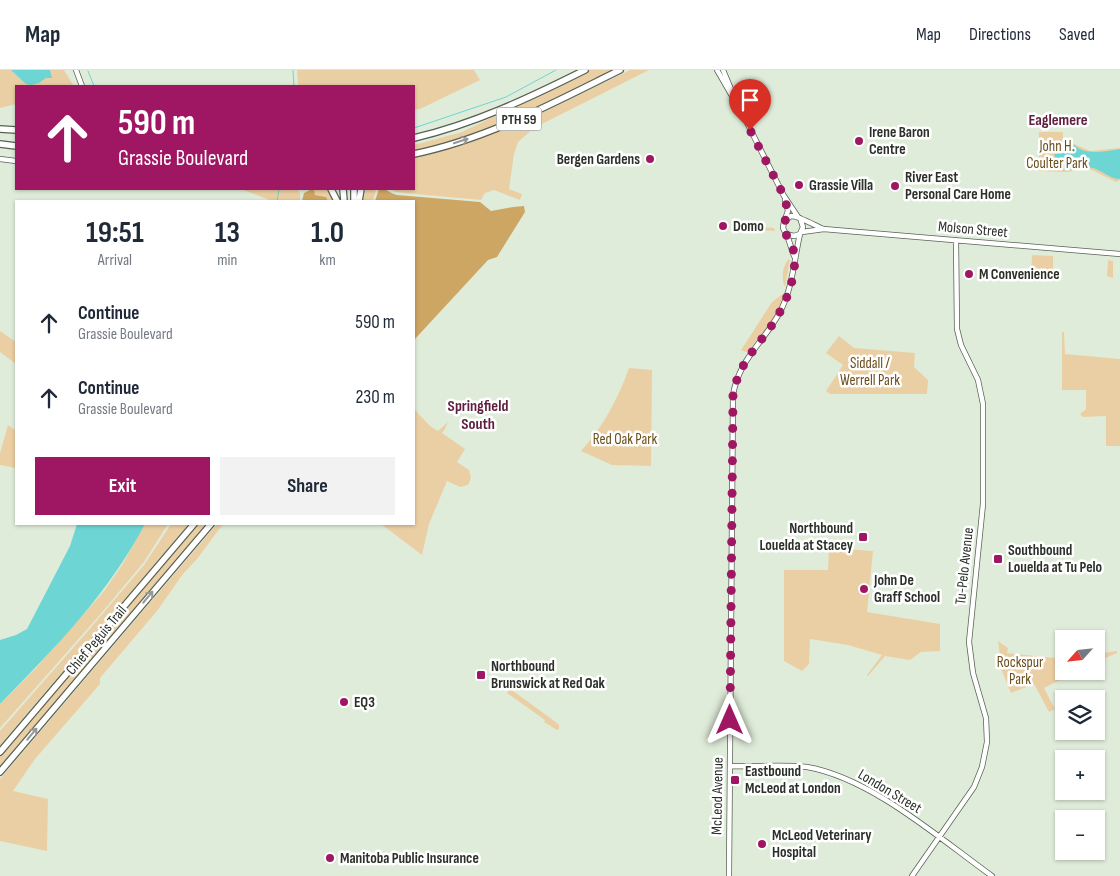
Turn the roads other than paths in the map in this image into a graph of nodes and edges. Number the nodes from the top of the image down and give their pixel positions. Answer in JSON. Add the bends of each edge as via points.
{"nodes":[{"id":1,"x":76,"y":70,"type":"edge"},
{"id":2,"x":585,"y":70,"type":"edge"},
{"id":3,"x":620,"y":70,"type":"edge"},
{"id":4,"x":716,"y":70,"type":"edge"},
{"id":5,"x":723,"y":70,"type":"edge"},
{"id":6,"x":82,"y":85,"type":"edge"},
{"id":7,"x":736,"y":101,"type":"junction"},
{"id":8,"x":0,"y":128,"type":"edge"},
{"id":9,"x":15,"y":130,"type":"edge"},
{"id":10,"x":415,"y":138,"type":"edge"},
{"id":11,"x":0,"y":144,"type":"edge"},
{"id":12,"x":15,"y":146,"type":"edge"},
{"id":13,"x":415,"y":154,"type":"edge"},
{"id":14,"x":0,"y":159,"type":"edge"},
{"id":15,"x":15,"y":161,"type":"edge"},
{"id":16,"x":784,"y":196,"type":"junction"},
{"id":17,"x":799,"y":218,"type":"junction"},
{"id":18,"x":785,"y":219,"type":"junction"},
{"id":19,"x":824,"y":229,"type":"junction"},
{"id":20,"x":801,"y":233,"type":"junction"},
{"id":21,"x":787,"y":235,"type":"junction"},
{"id":22,"x":956,"y":240,"type":"junction"},
{"id":23,"x":1120,"y":254,"type":"edge"},
{"id":24,"x":795,"y":257,"type":"junction"},
{"id":25,"x":193,"y":525,"type":"edge"},
{"id":26,"x":210,"y":525,"type":"edge"},
{"id":27,"x":0,"y":752,"type":"edge"},
{"id":28,"x":730,"y":766,"type":"junction"},
{"id":29,"x":0,"y":772,"type":"edge"},
{"id":30,"x":939,"y":837,"type":"junction"},
{"id":31,"x":729,"y":876,"type":"edge"},
{"id":32,"x":912,"y":876,"type":"edge"},
{"id":33,"x":992,"y":876,"type":"edge"}],
"edges":[{"from":1,"to":6,"type":"street"},
{"from":2,"to":10,"type":"main road","number":"PTH 59","via":[[490,115]]},
{"from":13,"to":3,"type":"main road","number":"PTH 59","one_way":true,"via":[[498,128]]},
{"from":4,"to":7,"type":"street"},
{"from":5,"to":7,"type":"street"},
{"from":7,"to":16,"type":"street"},
{"from":8,"to":9,"type":"main road"},
{"from":11,"to":12,"type":"main road"},
{"from":14,"to":15,"type":"street"},
{"from":16,"to":17,"type":"street"},
{"from":16,"to":18,"type":"street","via":[[788,211]]},
{"from":17,"to":18,"type":"street","via":[[791,216]]},
{"from":17,"to":19,"type":"street","name":"Molson Street"},
{"from":17,"to":20,"type":"street","via":[[803,224]]},
{"from":18,"to":21,"type":"street","via":[[783,228]]},
{"from":19,"to":20,"type":"street","name":"Molson Street"},
{"from":19,"to":22,"type":"street","name":"Molson Street"},
{"from":20,"to":21,"type":"street"},
{"from":20,"to":24,"type":"street","name":"McLeod Avenue"},
{"from":21,"to":24,"type":"street"},
{"from":22,"to":23,"type":"street","name":"Molson Street"},
{"from":22,"to":30,"type":"street","name":"Tu-Pelo Avenue","via":[[956,325],[961,345],[978,380],[983,404],[983,504],[969,642],[987,728],[984,758],[976,782]]},
{"from":24,"to":28,"type":"street","name":"McLeod Avenue","via":[[785,302],[746,359],[735,383],[732,402]]},
{"from":25,"to":27,"type":"main road","name":"Chief Peguis Trail"},
{"from":29,"to":26,"type":"main road","name":"Chief Peguis Trail","one_way":true},
{"from":28,"to":30,"type":"street","name":"London Street","via":[[804,767],[847,780],[883,799]]},
{"from":28,"to":31,"type":"street","name":"McLeod Avenue"},
{"from":30,"to":32,"type":"street","name":"Tu-Pelo Avenue"},
{"from":30,"to":33,"type":"street","name":"London Street"}]}
